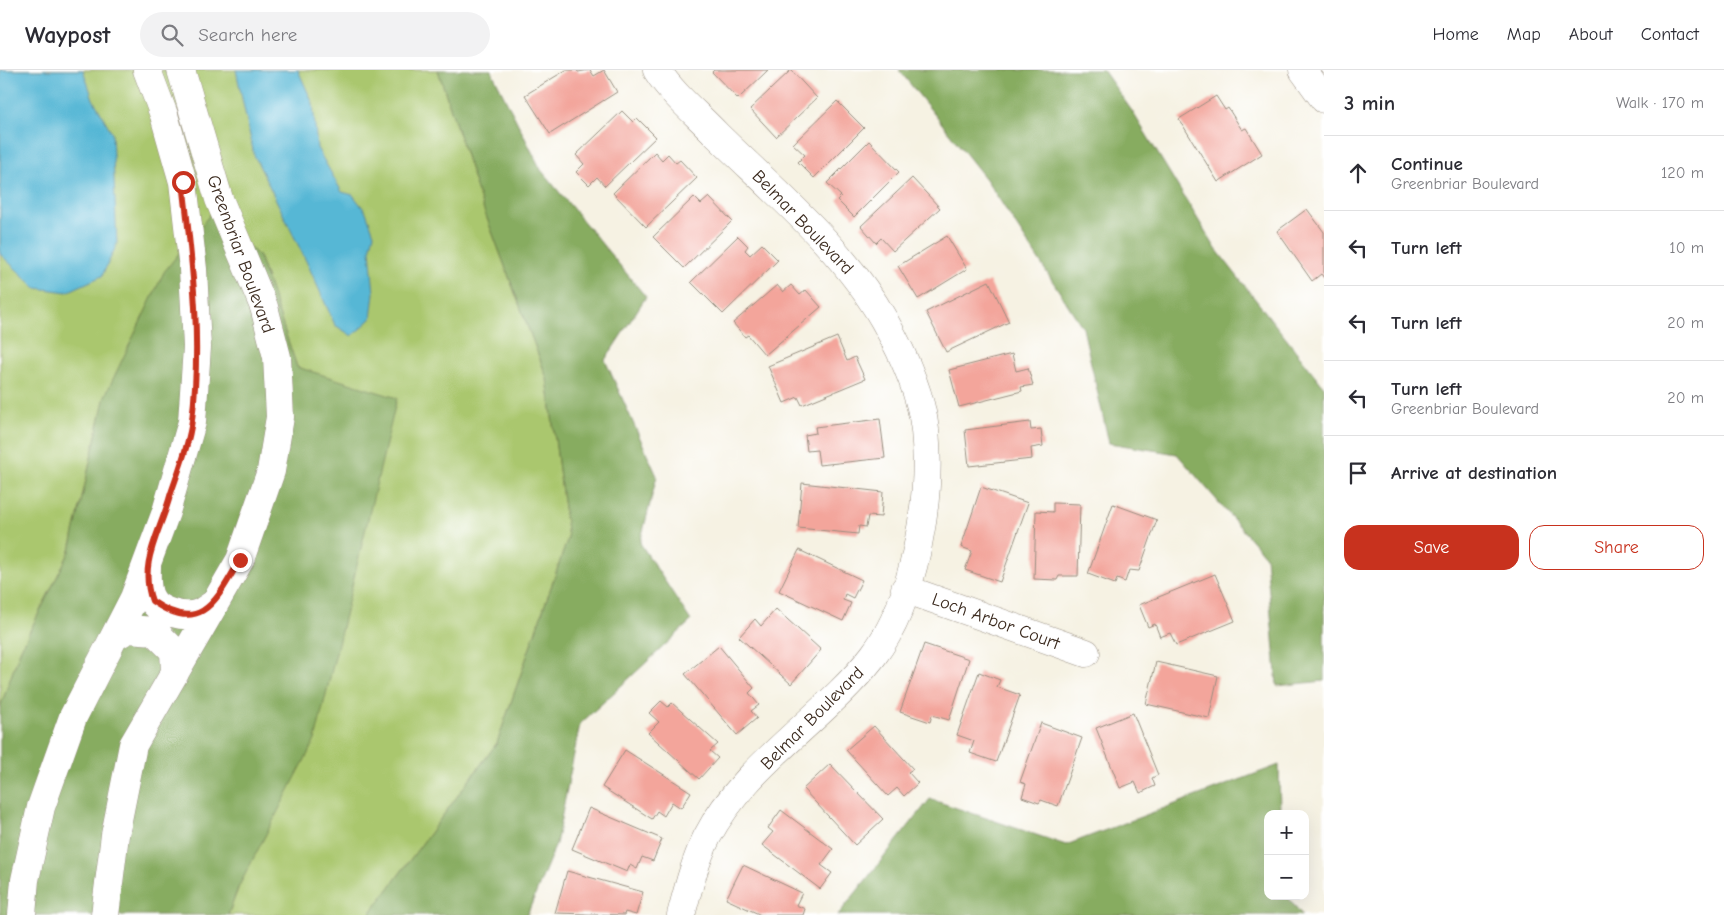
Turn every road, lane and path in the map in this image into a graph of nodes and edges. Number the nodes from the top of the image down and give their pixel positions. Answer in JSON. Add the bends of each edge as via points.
{"nodes":[{"id":1,"x":147,"y":70,"type":"edge"},
{"id":2,"x":181,"y":70,"type":"edge"},
{"id":3,"x":657,"y":70,"type":"edge"},
{"id":4,"x":1303,"y":70,"type":"edge"},
{"id":5,"x":1324,"y":99,"type":"edge"},
{"id":6,"x":147,"y":564,"type":"junction"},
{"id":7,"x":905,"y":589,"type":"junction"},
{"id":8,"x":215,"y":603,"type":"junction"},
{"id":9,"x":114,"y":636,"type":"junction"},
{"id":10,"x":1086,"y":653,"type":"dead end"},
{"id":11,"x":174,"y":673,"type":"junction"},
{"id":12,"x":22,"y":915,"type":"edge"},
{"id":13,"x":105,"y":915,"type":"edge"},
{"id":14,"x":681,"y":915,"type":"edge"}],
"edges":[{"from":1,"to":6,"type":"street","name":"Greenbriar Boulevard","via":[[183,182],[194,269],[197,347],[192,422]]},
{"from":2,"to":8,"type":"street","name":"Greenbriar Boulevard","via":[[219,200],[264,307],[277,357],[280,417],[271,471],[240,560]]},
{"from":3,"to":7,"type":"street","name":"Belmar Boulevard","via":[[687,105],[850,267],[884,319],[910,370],[925,429],[925,493],[918,545]]},
{"from":4,"to":5,"type":"street"},
{"from":6,"to":8,"type":"street","via":[[147,587],[152,601],[163,609],[175,614],[198,614]]},
{"from":6,"to":9,"type":"street","name":"Greenbriar Boulevard"},
{"from":7,"to":10,"type":"street","name":"Loch Arbor Court"},
{"from":7,"to":14,"type":"street","name":"Belmar Boulevard","via":[[898,614],[874,655],[836,698],[785,744],[734,797],[707,836]]},
{"from":8,"to":11,"type":"street","name":"Greenbriar Boulevard"},
{"from":9,"to":11,"type":"street","via":[[128,629],[154,631],[174,651]]},
{"from":9,"to":12,"type":"street","name":"Greenbriar Boulevard","via":[[73,717],[40,807],[25,880]]},
{"from":11,"to":13,"type":"street","name":"Greenbriar Boulevard","via":[[132,745]]}]}
